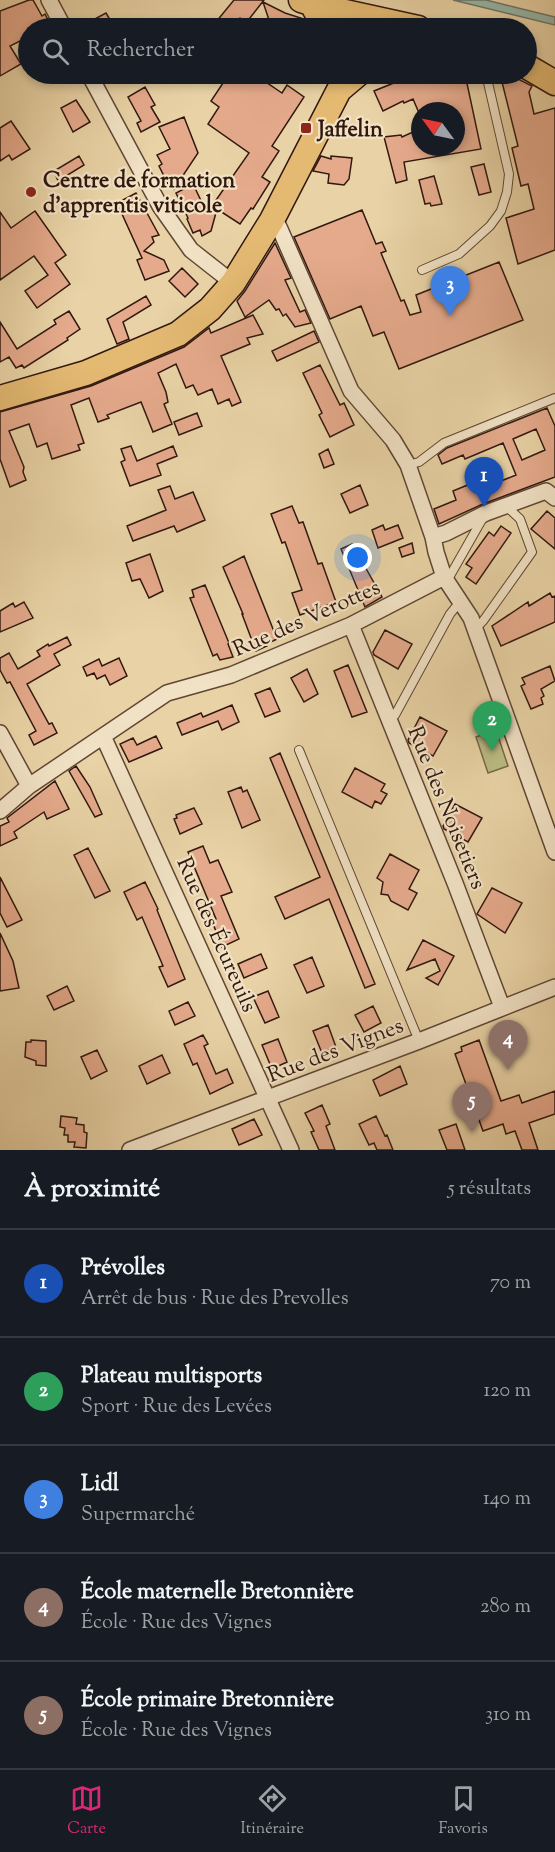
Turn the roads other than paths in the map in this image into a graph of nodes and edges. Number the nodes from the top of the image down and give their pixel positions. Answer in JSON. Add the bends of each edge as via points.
{"nodes":[{"id":1,"x":49,"y":0,"type":"edge"},
{"id":2,"x":307,"y":2,"type":"edge"},
{"id":3,"x":59,"y":18,"type":"edge"},
{"id":4,"x":318,"y":18,"type":"edge"},
{"id":5,"x":375,"y":18,"type":"edge"},
{"id":6,"x":537,"y":72,"type":"edge"},
{"id":7,"x":555,"y":83,"type":"edge"},
{"id":8,"x":94,"y":84,"type":"edge"},
{"id":9,"x":337,"y":84,"type":"edge"},
{"id":10,"x":488,"y":84,"type":"edge"},
{"id":11,"x":272,"y":220,"type":"junction"},
{"id":12,"x":422,"y":270,"type":"dead end"},
{"id":13,"x":233,"y":283,"type":"junction"},
{"id":14,"x":0,"y":398,"type":"edge"},
{"id":15,"x":555,"y":398,"type":"edge"},
{"id":16,"x":408,"y":465,"type":"junction"},
{"id":17,"x":555,"y":498,"type":"edge"},
{"id":18,"x":506,"y":506,"type":"junction"},
{"id":19,"x":486,"y":513,"type":"junction"},
{"id":20,"x":434,"y":537,"type":"junction"},
{"id":21,"x":445,"y":580,"type":"junction"},
{"id":22,"x":459,"y":603,"type":"junction"},
{"id":23,"x":351,"y":625,"type":"junction"},
{"id":24,"x":475,"y":629,"type":"junction"},
{"id":25,"x":388,"y":719,"type":"junction"},
{"id":26,"x":0,"y":733,"type":"edge"},
{"id":27,"x":103,"y":736,"type":"junction"},
{"id":28,"x":299,"y":750,"type":"dead end"},
{"id":29,"x":29,"y":786,"type":"junction"},
{"id":30,"x":0,"y":811,"type":"edge"},
{"id":31,"x":555,"y":852,"type":"edge"},
{"id":32,"x":555,"y":987,"type":"edge"},
{"id":33,"x":502,"y":1007,"type":"junction"},
{"id":34,"x":419,"y":1041,"type":"junction"},
{"id":35,"x":268,"y":1098,"type":"junction"},
{"id":36,"x":130,"y":1150,"type":"edge"},
{"id":37,"x":291,"y":1150,"type":"edge"}],
"edges":[{"from":1,"to":3,"type":"street"},
{"from":2,"to":4,"type":"main road"},
{"from":2,"to":5,"type":"main road"},
{"from":6,"to":7,"type":"main road"},
{"from":8,"to":13,"type":"street","via":[[160,206],[190,250]]},
{"from":9,"to":11,"type":"main road"},
{"from":10,"to":12,"type":"lane","via":[[509,174],[501,211],[459,254]]},
{"from":11,"to":13,"type":"main road"},
{"from":11,"to":16,"type":"street","via":[[279,227],[351,391],[393,440]]},
{"from":13,"to":14,"type":"main road","via":[[210,309],[178,334],[86,373]]},
{"from":15,"to":16,"type":"lane","via":[[444,443],[419,462]]},
{"from":16,"to":20,"type":"street"},
{"from":17,"to":18,"type":"street","via":[[546,491]]},
{"from":18,"to":19,"type":"street"},
{"from":18,"to":24,"type":"lane","via":[[520,519],[532,552]]},
{"from":19,"to":20,"type":"street"},
{"from":19,"to":21,"type":"lane"},
{"from":20,"to":21,"type":"street"},
{"from":21,"to":22,"type":"street"},
{"from":21,"to":23,"type":"street","name":"Rue des Verottes"},
{"from":22,"to":24,"type":"street"},
{"from":22,"to":25,"type":"lane","via":[[395,715]]},
{"from":23,"to":25,"type":"street","name":"Rue des Noisetiers"},
{"from":23,"to":27,"type":"street","name":"Rue des Verottes","via":[[231,675],[167,693]]},
{"from":24,"to":31,"type":"street"},
{"from":25,"to":33,"type":"street","name":"Rue des Noisetiers"},
{"from":26,"to":29,"type":"street"},
{"from":27,"to":29,"type":"street","name":"Rue des Verottes"},
{"from":27,"to":35,"type":"street","name":"Rue des Écureuils"},
{"from":28,"to":34,"type":"lane"},
{"from":29,"to":30,"type":"street","name":"Rue des Verottes"},
{"from":32,"to":33,"type":"street","name":"Rue des Vignes"},
{"from":33,"to":34,"type":"street","name":"Rue des Vignes"},
{"from":34,"to":35,"type":"street","name":"Rue des Vignes"},
{"from":35,"to":36,"type":"street","name":"Rue des Vignes"},
{"from":35,"to":37,"type":"street","name":"Rue des Écureuils"}]}
